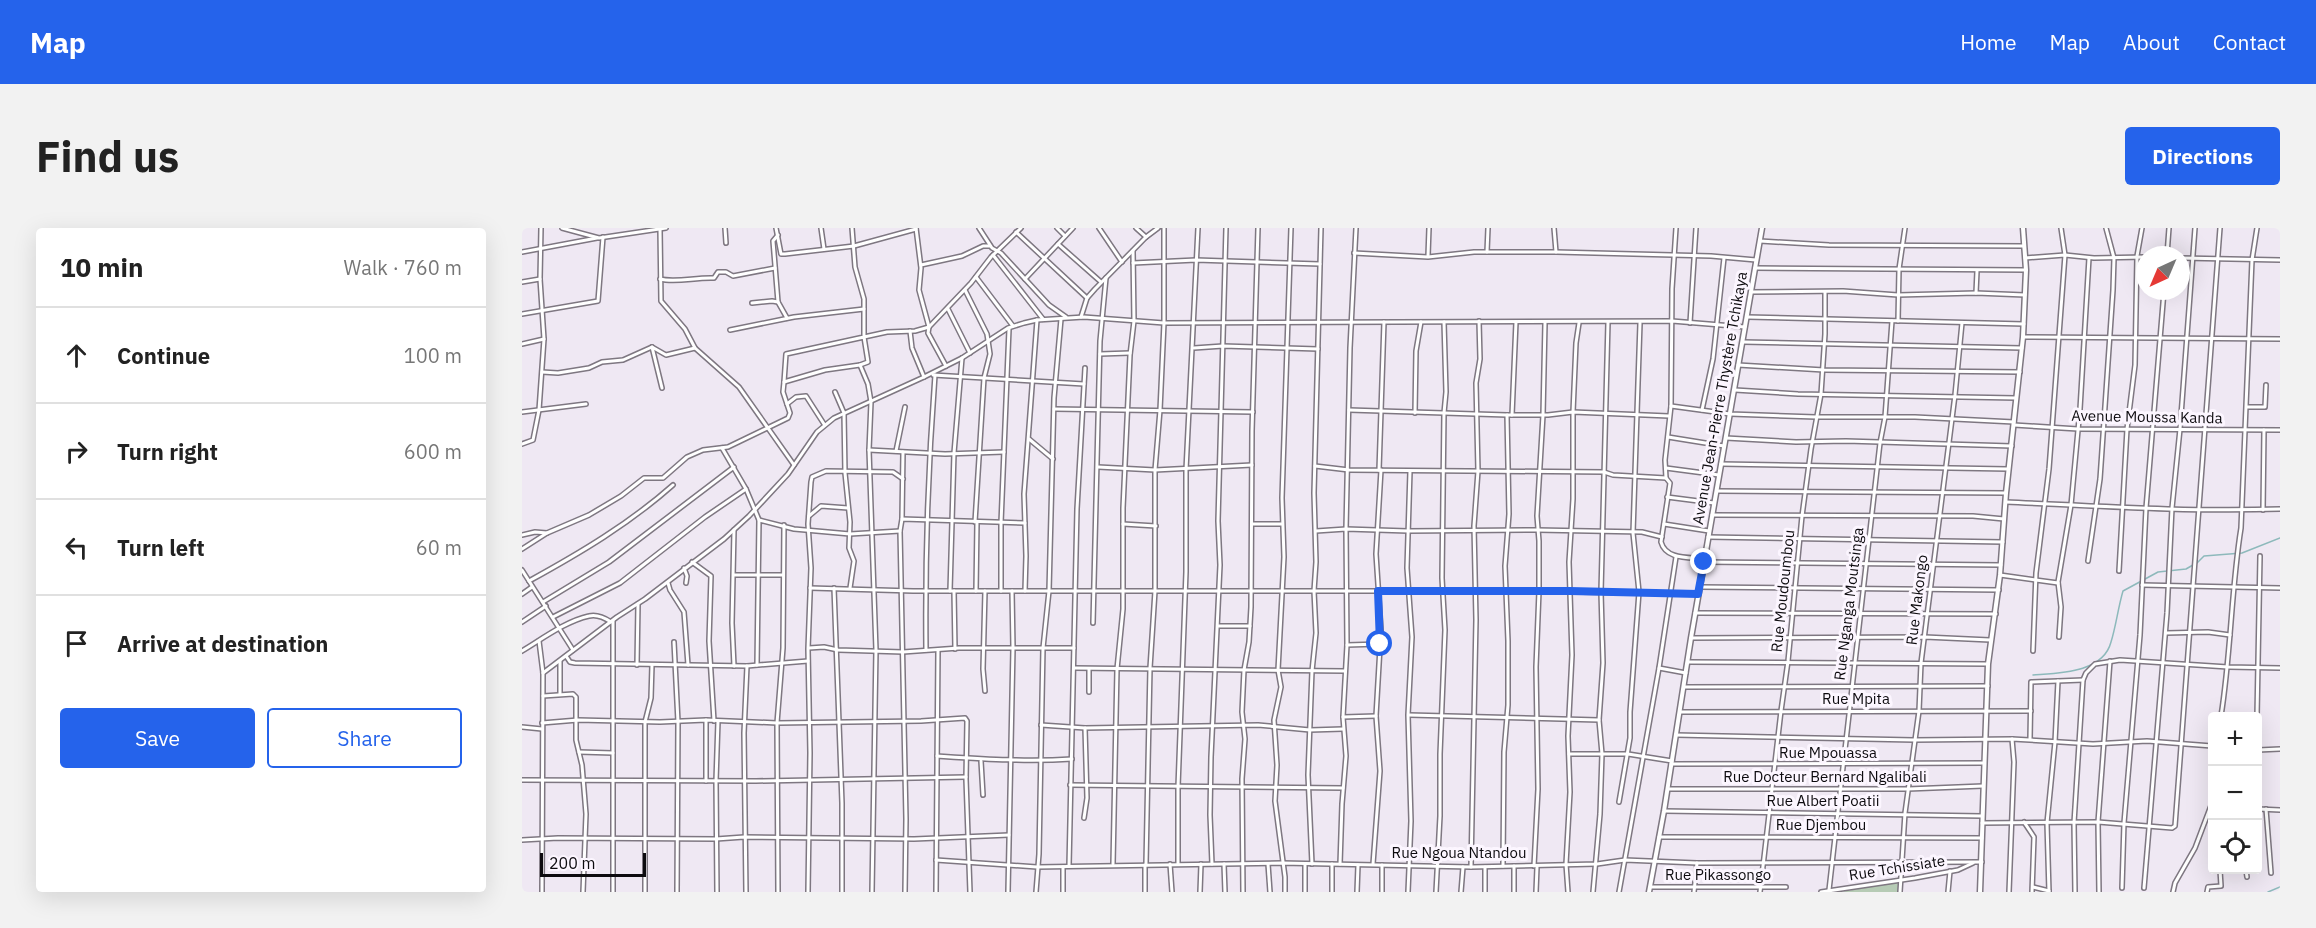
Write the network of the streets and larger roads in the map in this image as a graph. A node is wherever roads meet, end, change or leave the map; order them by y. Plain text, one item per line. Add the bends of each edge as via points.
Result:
1 (541, 228) edge
2 (562, 228) edge
3 (666, 228) edge
4 (725, 228) edge
5 (776, 228) edge
6 (821, 228) edge
7 (852, 228) edge
8 (916, 228) edge
9 (979, 228) edge
10 (1021, 228) edge
11 (1057, 228) edge
12 (1073, 228) edge
13 (1099, 228) edge
14 (1136, 228) edge
15 (1158, 228) edge
16 (1164, 228) edge
17 (1198, 228) edge
18 (1226, 228) edge
19 (1258, 228) edge
20 (1291, 228) edge
21 (1321, 228) edge
22 (1356, 228) edge
23 (1429, 228) edge
24 (1488, 228) edge
25 (1554, 228) edge
26 (1676, 228) edge
27 (1696, 228) edge
28 (1762, 228) edge
29 (1905, 228) edge
30 (2023, 228) edge
31 (2061, 228) edge
32 (2106, 228) edge
33 (2142, 228) edge
34 (2169, 228) edge
35 (2195, 228) edge
36 (2220, 228) edge
37 (2257, 228) edge
38 (660, 229) edge
39 (1016, 231) junction
40 (777, 235) junction
41 (1065, 236) junction
42 (601, 237) junction
43 (1146, 237) junction
44 (1760, 241) junction
45 (726, 243) dead end
46 (1058, 244) junction
47 (1903, 245) junction
48 (854, 246) junction
49 (990, 246) junction
50 (2024, 246) junction
51 (2139, 246) edge
52 (2168, 246) edge
53 (541, 248) junction
54 (824, 249) junction
55 (1133, 251) junction
56 (522, 252) edge
57 (997, 252) junction
58 (1487, 252) junction
59 (1556, 252) junction
60 (1353, 253) junction
61 (774, 254) junction
62 (781, 254) junction
63 (993, 255) junction
64 (2065, 255) junction
65 (1674, 256) junction
66 (1694, 256) junction
67 (2136, 256) edge
68 (1428, 257) junction
69 (1724, 257) junction
70 (1044, 258) junction
71 (2025, 258) junction
72 (2089, 258) junction
73 (2114, 258) junction
74 (2193, 258) junction
75 (2219, 258) junction
76 (1196, 260) junction
77 (1757, 260) junction
78 (2252, 260) junction
79 (2280, 260) edge
80 (1224, 261) junction
81 (1122, 262) junction
82 (1257, 262) junction
83 (1133, 263) junction
84 (1164, 263) junction
85 (1290, 264) junction
86 (1320, 264) junction
87 (921, 265) junction
88 (775, 268) junction
89 (1755, 268) junction
90 (1899, 269) junction
91 (2026, 270) junction
92 (1977, 271) junction
93 (976, 277) junction
94 (1106, 278) junction
95 (540, 279) junction
96 (660, 279) junction
97 (1025, 279) junction
98 (522, 282) edge
99 (1101, 282) junction
100 (2136, 283) edge
101 (964, 290) junction
102 (1751, 292) junction
103 (1825, 292) junction
104 (1976, 293) junction
105 (1898, 295) junction
106 (2025, 295) junction
107 (1087, 298) junction
108 (2163, 300) edge
109 (778, 302) junction
110 (752, 303) dead end
111 (864, 309) junction
112 (947, 309) junction
113 (542, 312) junction
114 (522, 314) edge
115 (1081, 317) junction
116 (1747, 317) junction
117 (787, 318) junction
118 (1068, 318) junction
119 (1825, 318) junction
120 (1043, 319) junction
121 (1061, 319) junction
122 (1101, 319) junction
123 (1037, 320) junction
124 (1134, 321) junction
125 (1255, 321) junction
126 (1289, 321) junction
127 (1479, 321) junction
128 (1672, 321) junction
129 (1892, 321) junction
130 (1898, 321) junction
131 (1194, 322) junction
132 (1224, 322) junction
133 (1318, 322) junction
134 (1384, 322) junction
135 (1421, 322) junction
136 (1444, 322) junction
137 (1516, 322) junction
138 (1608, 322) junction
139 (1640, 322) junction
140 (1164, 323) junction
141 (1352, 323) junction
142 (1545, 323) junction
143 (1579, 323) junction
144 (1690, 323) junction
145 (1962, 323) junction
146 (2024, 324) junction
147 (1717, 325) junction
148 (929, 327) junction
149 (1011, 327) junction
150 (1745, 327) junction
151 (730, 330) dead end
152 (910, 331) junction
153 (2084, 336) junction
154 (864, 337) junction
155 (2023, 337) junction
156 (2059, 337) junction
157 (2109, 337) junction
158 (2134, 338) junction
159 (544, 339) junction
160 (2161, 339) junction
161 (2186, 339) junction
162 (2212, 339) junction
163 (2250, 339) junction
164 (2280, 339) edge
165 (989, 340) junction
166 (1743, 342) junction
167 (1824, 343) junction
168 (522, 344) edge
169 (1223, 346) junction
170 (1891, 346) junction
171 (1960, 346) junction
172 (652, 347) junction
173 (1254, 347) junction
174 (695, 348) junction
175 (1194, 348) junction
176 (1318, 348) junction
177 (2022, 348) junction
178 (1287, 349) junction
179 (970, 353) junction
180 (1130, 353) junction
181 (1100, 354) junction
182 (962, 358) junction
183 (1738, 365) junction
184 (860, 366) junction
185 (946, 366) junction
186 (1085, 368) dead end
187 (1824, 370) junction
188 (1888, 370) junction
189 (1957, 371) junction
190 (541, 372) junction
191 (2020, 372) junction
192 (935, 375) junction
193 (926, 376) junction
194 (959, 376) junction
195 (984, 378) junction
196 (1007, 381) junction
197 (784, 382) junction
198 (1032, 382) junction
199 (1055, 383) junction
200 (1084, 384) junction
201 (2266, 385) dead end
202 (662, 388) dead end
203 (1734, 390) junction
204 (835, 392) dead end
205 (1821, 394) junction
206 (1955, 395) junction
207 (1886, 396) junction
208 (2018, 398) junction
209 (871, 402) junction
210 (586, 404) dead end
211 (787, 404) junction
212 (1671, 406) junction
213 (905, 407) dead end
214 (2247, 407) junction
215 (1054, 409) junction
216 (539, 410) junction
217 (1082, 410) junction
218 (1160, 410) junction
219 (1190, 410) junction
220 (1220, 410) junction
221 (1349, 410) junction
222 (1702, 410) junction
223 (1097, 411) junction
224 (1128, 411) junction
225 (1381, 411) junction
226 (522, 412) edge
227 (1253, 412) junction
228 (1573, 412) junction
229 (844, 413) junction
230 (1415, 413) junction
231 (1444, 414) junction
232 (1477, 414) junction
233 (1606, 414) junction
234 (1637, 414) junction
235 (1730, 414) junction
236 (1510, 415) junction
237 (1543, 415) junction
238 (1669, 416) junction
239 (1816, 417) junction
240 (1885, 417) junction
241 (1952, 419) junction
242 (2014, 423) junction
243 (824, 424) junction
244 (768, 426) junction
245 (2052, 427) junction
246 (2078, 429) junction
247 (2103, 429) junction
248 (2127, 429) junction
249 (2152, 429) junction
250 (2180, 429) junction
251 (2206, 429) junction
252 (2264, 430) junction
253 (2280, 430) edge
254 (2246, 431) junction
255 (1668, 437) junction
256 (1726, 438) junction
257 (1029, 439) junction
258 (1812, 442) junction
259 (1880, 442) junction
260 (522, 444) edge
261 (1724, 446) junction
262 (1949, 446) junction
263 (2012, 446) junction
264 (722, 448) junction
265 (869, 450) junction
266 (896, 451) junction
267 (903, 451) junction
268 (1004, 452) junction
269 (929, 453) junction
270 (954, 453) junction
271 (979, 453) junction
272 (1053, 459) junction
273 (1721, 464) junction
274 (795, 465) junction
275 (1251, 465) junction
276 (1315, 466) junction
277 (1809, 466) junction
278 (734, 467) junction
279 (1098, 467) junction
280 (1219, 467) junction
281 (1876, 467) junction
282 (1946, 467) junction
283 (1124, 468) junction
284 (1665, 468) junction
285 (2008, 469) junction
286 (1155, 470) junction
287 (1186, 470) junction
288 (1349, 470) junction
289 (1380, 470) junction
290 (1443, 470) junction
291 (1410, 471) junction
292 (1478, 471) junction
293 (870, 472) junction
294 (1509, 472) junction
295 (1539, 472) junction
296 (1572, 472) junction
297 (1604, 472) junction
298 (845, 473) junction
299 (1719, 475) junction
300 (1635, 476) junction
301 (1666, 478) junction
302 (903, 479) junction
303 (673, 485) dead end
304 (746, 489) junction
305 (1717, 491) junction
306 (1806, 491) junction
307 (1874, 492) junction
308 (2006, 493) junction
309 (1942, 494) junction
310 (1667, 496) junction
311 (2006, 502) junction
312 (1714, 503) junction
313 (2045, 503) junction
314 (2071, 505) junction
315 (2097, 506) junction
316 (848, 508) junction
317 (2122, 508) junction
318 (2146, 508) junction
319 (2172, 508) junction
320 (2200, 508) junction
321 (756, 509) junction
322 (2280, 509) edge
323 (2264, 510) junction
324 (2242, 511) junction
325 (1712, 515) junction
326 (808, 516) junction
327 (1802, 516) junction
328 (1871, 516) junction
329 (1939, 516) junction
330 (902, 519) junction
331 (928, 519) junction
332 (2004, 519) junction
333 (759, 520) junction
334 (952, 521) junction
335 (976, 522) junction
336 (1001, 523) junction
337 (1025, 523) junction
338 (1123, 524) junction
339 (1251, 524) junction
340 (1282, 524) junction
341 (1663, 524) junction
342 (784, 525) junction
343 (1156, 526) junction
344 (1346, 528) junction
345 (734, 529) junction
346 (1377, 529) junction
347 (809, 530) junction
348 (1474, 530) junction
349 (1537, 530) junction
350 (900, 531) junction
351 (1315, 531) junction
352 (1408, 531) junction
353 (1442, 531) junction
354 (1508, 531) junction
355 (1570, 531) junction
356 (1709, 531) junction
357 (872, 532) junction
358 (1602, 532) junction
359 (547, 533) junction
360 (1633, 533) junction
361 (850, 534) junction
362 (522, 535) edge
363 (1662, 537) junction
364 (1708, 537) junction
365 (1800, 538) junction
366 (1868, 540) junction
367 (1936, 541) junction
368 (2003, 542) junction
369 (522, 549) edge
370 (1676, 556) junction
371 (2259, 556) dead end
372 (1704, 560) junction
373 (2088, 561) dead end
374 (692, 562) junction
375 (1798, 564) junction
376 (1866, 564) junction
377 (1933, 565) junction
378 (2001, 566) junction
379 (684, 568) junction
380 (522, 570) edge
381 (2119, 571) dead end
382 (758, 574) junction
383 (733, 575) junction
384 (783, 575) junction
385 (2000, 575) junction
386 (2036, 580) junction
387 (529, 581) junction
388 (668, 583) junction
389 (686, 583) dead end
390 (2058, 584) junction
391 (2142, 585) junction
392 (1700, 586) junction
393 (2168, 586) junction
394 (2192, 586) junction
395 (532, 587) junction
396 (2260, 587) junction
397 (810, 588) junction
398 (834, 588) junction
399 (850, 588) junction
400 (2234, 588) junction
401 (2280, 588) edge
402 (875, 589) junction
403 (1796, 589) junction
404 (1863, 589) junction
405 (902, 590) junction
406 (1932, 590) junction
407 (1999, 590) junction
408 (925, 591) junction
409 (952, 591) junction
410 (976, 591) junction
411 (986, 591) junction
412 (1001, 591) junction
413 (1012, 591) junction
414 (1025, 591) junction
415 (1049, 591) junction
416 (1077, 591) junction
417 (1092, 591) junction
418 (1155, 591) junction
419 (1186, 591) junction
420 (1219, 591) junction
421 (1251, 591) junction
422 (1314, 591) junction
423 (1378, 591) junction
424 (1442, 591) junction
425 (1476, 591) junction
426 (1505, 591) junction
427 (1539, 591) junction
428 (1570, 591) junction
429 (1123, 592) junction
430 (1283, 592) junction
431 (1347, 592) junction
432 (1409, 592) junction
433 (1601, 592) junction
434 (1639, 592) junction
435 (1670, 593) junction
436 (522, 594) edge
437 (1698, 594) junction
438 (543, 602) junction
439 (638, 604) junction
440 (546, 606) junction
441 (1695, 612) junction
442 (1793, 614) junction
443 (1859, 614) junction
444 (1928, 614) junction
445 (1996, 614) junction
446 (553, 617) junction
447 (612, 621) junction
448 (522, 622) edge
449 (1093, 622) dead end
450 (1218, 626) junction
451 (1250, 626) junction
452 (561, 628) junction
453 (2192, 632) junction
454 (2166, 633) junction
455 (2230, 635) junction
456 (1925, 637) junction
457 (2059, 637) dead end
458 (1691, 638) junction
459 (1791, 638) junction
460 (1856, 638) junction
461 (1990, 640) junction
462 (538, 641) junction
463 (674, 642) dead end
464 (1380, 644) junction
465 (1347, 645) junction
466 (808, 648) junction
467 (984, 648) junction
468 (1013, 648) junction
469 (1043, 648) junction
470 (1074, 648) junction
471 (955, 649) junction
472 (573, 650) junction
473 (838, 650) junction
474 (876, 650) junction
475 (926, 650) junction
476 (938, 650) junction
477 (522, 651) edge
478 (2033, 651) dead end
479 (903, 652) junction
480 (566, 656) junction
481 (560, 660) junction
482 (808, 661) junction
483 (1788, 661) junction
484 (2110, 661) junction
485 (2137, 661) junction
486 (1688, 662) junction
487 (782, 663) junction
488 (1854, 663) junction
489 (1921, 663) junction
490 (2163, 663) junction
491 (1988, 664) junction
492 (2188, 664) junction
493 (614, 665) junction
494 (637, 665) junction
495 (652, 665) junction
496 (674, 665) junction
497 (688, 665) junction
498 (711, 665) junction
499 (757, 665) junction
500 (734, 666) junction
501 (747, 666) junction
502 (2228, 667) junction
503 (1074, 668) junction
504 (1149, 668) junction
505 (1183, 668) junction
506 (1659, 668) junction
507 (2258, 668) junction
508 (2280, 668) edge
509 (1089, 669) junction
510 (1117, 669) junction
511 (1215, 669) junction
512 (1244, 670) junction
513 (1278, 670) junction
514 (1312, 671) junction
515 (1345, 671) junction
516 (543, 673) junction
517 (1686, 673) junction
518 (2083, 680) junction
519 (2058, 681) junction
520 (1988, 686) junction
521 (1684, 687) junction
522 (1785, 687) junction
523 (1851, 687) junction
524 (1920, 687) junction
525 (985, 691) dead end
526 (1089, 692) dead end
527 (560, 694) junction
528 (543, 696) junction
529 (1781, 711) junction
530 (1849, 711) junction
531 (1919, 711) junction
532 (1987, 711) junction
533 (2031, 711) junction
534 (1680, 712) junction
535 (2222, 712) edge
536 (2257, 712) edge
537 (1408, 715) junction
538 (1376, 716) junction
539 (1442, 716) junction
540 (1343, 717) junction
541 (1474, 717) junction
542 (1507, 719) junction
543 (1537, 719) junction
544 (1568, 719) junction
545 (576, 720) junction
546 (614, 720) junction
547 (706, 720) junction
548 (937, 720) junction
549 (1599, 720) junction
550 (716, 721) junction
551 (874, 721) junction
552 (904, 721) junction
553 (645, 722) junction
554 (678, 722) junction
555 (809, 722) junction
556 (839, 722) junction
557 (542, 723) junction
558 (744, 723) junction
559 (777, 723) junction
560 (1041, 725) junction
561 (1116, 726) junction
562 (1243, 726) junction
563 (1274, 726) junction
564 (1149, 727) junction
565 (1181, 727) junction
566 (522, 728) edge
567 (1071, 728) junction
568 (1085, 728) junction
569 (1212, 728) junction
570 (542, 729) junction
571 (1343, 729) junction
572 (1310, 730) junction
573 (1676, 735) junction
574 (1778, 738) junction
575 (1846, 738) junction
576 (1985, 739) junction
577 (2012, 739) junction
578 (2030, 739) junction
579 (1914, 740) junction
580 (2055, 741) junction
581 (2157, 742) junction
582 (2131, 743) junction
583 (2182, 743) junction
584 (2080, 744) junction
585 (2105, 744) junction
586 (2208, 746) edge
587 (2280, 749) edge
588 (2262, 750) edge
589 (579, 752) junction
590 (613, 753) junction
591 (1569, 754) junction
592 (1602, 754) junction
593 (1628, 754) junction
594 (937, 756) junction
595 (1643, 756) junction
596 (966, 758) junction
597 (1072, 759) junction
598 (981, 760) junction
599 (1010, 761) junction
600 (1042, 762) junction
601 (1672, 762) junction
602 (1984, 763) junction
603 (1912, 764) junction
604 (1775, 765) junction
605 (1843, 765) junction
606 (966, 777) junction
607 (873, 778) junction
608 (905, 778) junction
609 (938, 778) junction
610 (841, 779) junction
611 (522, 780) edge
612 (543, 780) junction
613 (583, 780) junction
614 (613, 780) junction
615 (645, 780) junction
616 (810, 780) junction
617 (677, 781) junction
618 (706, 781) junction
619 (716, 781) junction
620 (744, 781) junction
621 (777, 781) junction
622 (1070, 785) junction
623 (1087, 785) junction
624 (1276, 786) junction
625 (1308, 786) junction
626 (1983, 786) junction
627 (1116, 787) junction
628 (1148, 787) junction
629 (1178, 787) junction
630 (1242, 787) junction
631 (1210, 788) junction
632 (1343, 788) junction
633 (1668, 789) junction
634 (1772, 789) junction
635 (1840, 789) junction
636 (1908, 789) junction
637 (983, 795) dead end
638 (1620, 802) dead end
639 (2262, 809) edge
640 (2266, 809) junction
641 (2280, 810) edge
642 (1664, 811) junction
643 (1770, 813) junction
644 (1905, 813) junction
645 (1837, 814) junction
646 (2208, 814) edge
647 (1982, 816) junction
648 (1084, 818) dead end
649 (2011, 822) junction
650 (2024, 822) junction
651 (2098, 822) junction
652 (1982, 823) junction
653 (2047, 823) junction
654 (2074, 823) junction
655 (2124, 823) junction
656 (2149, 825) junction
657 (969, 835) junction
658 (1009, 835) junction
659 (744, 837) junction
660 (936, 837) junction
661 (1659, 837) junction
662 (1768, 837) junction
663 (1836, 837) junction
664 (777, 838) junction
665 (809, 838) junction
666 (872, 838) junction
667 (1903, 838) junction
668 (1982, 838) junction
669 (543, 839) junction
670 (585, 839) junction
671 (613, 839) junction
672 (646, 839) junction
673 (677, 839) junction
674 (716, 839) junction
675 (842, 839) junction
676 (905, 839) junction
677 (522, 840) edge
678 (936, 860) junction
679 (1625, 860) junction
680 (969, 861) junction
681 (1654, 862) junction
682 (1764, 862) junction
683 (1833, 862) junction
684 (1901, 862) junction
685 (1975, 862) junction
686 (1982, 862) junction
687 (1282, 863) junction
688 (1697, 863) junction
689 (1008, 864) junction
690 (1113, 864) junction
691 (1170, 864) junction
692 (1178, 864) junction
693 (1201, 864) junction
694 (1212, 864) junction
695 (1224, 864) junction
696 (1242, 864) junction
697 (1268, 864) junction
698 (1305, 864) junction
699 (1312, 864) junction
700 (1332, 864) junction
701 (1340, 864) junction
702 (1373, 864) junction
703 (1566, 864) junction
704 (1597, 864) junction
705 (1145, 865) junction
706 (1358, 865) junction
707 (1382, 865) junction
708 (1069, 866) junction
709 (1408, 866) junction
710 (1503, 866) junction
711 (1514, 866) junction
712 (1535, 866) junction
713 (1037, 867) junction
714 (1063, 867) junction
715 (1437, 867) junction
716 (1463, 867) junction
717 (1471, 867) junction
718 (1485, 867) junction
719 (1950, 872) junction
720 (2271, 873) dead end
721 (2220, 874) edge
722 (2247, 874) edge
723 (2247, 877) dead end
724 (1902, 880) junction
725 (1761, 886) junction
726 (1786, 887) dead end
727 (2033, 887) junction
728 (2122, 888) dead end
729 (2144, 888) dead end
730 (1649, 889) edge
731 (1694, 890) edge
732 (1829, 890) junction
733 (542, 892) edge
734 (583, 892) edge
735 (613, 892) edge
736 (645, 892) edge
737 (677, 892) edge
738 (717, 892) edge
739 (747, 892) edge
740 (778, 892) edge
741 (808, 892) edge
742 (842, 892) edge
743 (872, 892) edge
744 (905, 892) edge
745 (936, 892) edge
746 (970, 892) edge
747 (1008, 892) edge
748 (1036, 892) edge
749 (1063, 892) edge
750 (1146, 892) edge
751 (1172, 892) edge
752 (1200, 892) edge
753 (1225, 892) edge
754 (1243, 892) edge
755 (1270, 892) edge
756 (1285, 892) edge
757 (1305, 892) edge
758 (1332, 892) edge
759 (1357, 892) edge
760 (1382, 892) edge
761 (1408, 892) edge
762 (1436, 892) edge
763 (1461, 892) edge
764 (1485, 892) edge
765 (1514, 892) edge
766 (1536, 892) edge
767 (1568, 892) edge
768 (1593, 892) edge
769 (1619, 892) edge
770 (1760, 892) edge
771 (1821, 892) edge
772 (1900, 892) edge
773 (1948, 892) edge
774 (1980, 892) edge
775 (2009, 892) edge
776 (2032, 892) edge
777 (2049, 892) edge
778 (2075, 892) edge
779 (2099, 892) edge
780 (2173, 892) edge
781 (2207, 892) edge

1 - 53 street
2 - 42 street
3 - 38 street
4 - 45 street
5 - 40 street
6 - 54 street
7 - 48 street
8 - 48 street
8 - 87 street
9 - 49 street
10 - 39 street
11 - 41 street
12 - 41 street
13 - 81 street
14 - 43 street
15 - 43 street
16 - 84 street
17 - 76 street
18 - 80 street
19 - 82 street
20 - 85 street
21 - 86 street
22 - 60 street
23 - 68 street
24 - 58 street
25 - 59 street
26 - 65 street
27 - 66 street
28 - 44 street, Avenue Jean-Pierre Thystère Tchikaya
29 - 47 street
30 - 50 street
31 - 64 street
32 - 73 street
33 - 51 street
34 - 52 street
35 - 74 street
36 - 75 street
37 - 78 street
38 - 42 street
38 - 96 street
39 - 57 street
39 - 70 street
40 - 61 street via 773,241
40 - 62 street
41 - 46 street
42 - 53 street
42 - 113 street via 598,302
43 - 55 street
44 - 47 street
44 - 77 street, Avenue Jean-Pierre Thystère Tchikaya
46 - 70 street
46 - 99 street
47 - 50 street
47 - 90 street
48 - 54 street
48 - 111 street
49 - 57 street
49 - 87 street
50 - 71 street
53 - 56 street
53 - 95 street
54 - 62 street
55 - 81 street
55 - 83 street
57 - 63 street
57 - 97 street
58 - 59 street
58 - 68 street
59 - 65 street
60 - 68 street
60 - 141 street
61 - 62 street
61 - 88 street
63 - 93 street
63 - 120 street
64 - 71 street
64 - 72 street
64 - 156 street
65 - 66 street
65 - 128 street
66 - 69 street
66 - 144 street
67 - 73 street
69 - 77 street
69 - 147 street
70 - 97 street
70 - 107 street
71 - 91 street
72 - 73 street
72 - 153 street
73 - 157 street
74 - 75 street
74 - 161 street
75 - 78 street
75 - 162 street
76 - 80 street
76 - 84 street
76 - 131 street
77 - 89 street, Avenue Jean-Pierre Thystère Tchikaya
78 - 79 street
78 - 163 street
80 - 82 street
80 - 132 street
81 - 94 street
82 - 85 street
82 - 125 street
83 - 84 street
83 - 124 street
84 - 140 street
85 - 86 street
85 - 126 street
86 - 133 street
87 - 148 street via 919,290
88 - 96 street via 733,276 718,272 714,278
88 - 109 street
89 - 90 street
89 - 102 street, Avenue Jean-Pierre Thystère Tchikaya
90 - 92 street
90 - 105 street
91 - 92 street
91 - 106 street
92 - 104 street
93 - 101 street
93 - 149 street
94 - 99 street
94 - 122 street
95 - 98 street
95 - 113 street
96 - 174 street via 661,301 685,329
97 - 118 street
99 - 107 street
100 - 158 street
101 - 112 street
101 - 165 street
102 - 103 street
102 - 116 street, Avenue Jean-Pierre Thystère Tchikaya
103 - 105 street
103 - 119 street, Rue Moudoumbou
104 - 105 street
104 - 106 street
105 - 130 street
106 - 146 street
107 - 115 street
108 - 160 street
109 - 110 street
109 - 117 street
111 - 117 street
111 - 154 street
112 - 148 street
112 - 179 street
113 - 114 street
113 - 159 street
115 - 118 street
115 - 122 street
116 - 119 street
116 - 150 street, Avenue Jean-Pierre Thystère Tchikaya
117 - 151 street
118 - 121 street
119 - 129 street
119 - 167 street, Rue Moudoumbou
120 - 121 street
120 - 123 street
121 - 199 street
122 - 124 street
122 - 181 street
123 - 149 street
123 - 198 street
124 - 140 street
124 - 180 street
125 - 126 street
125 - 132 street
125 - 173 street
126 - 133 street
126 - 178 street
127 - 136 street
127 - 137 street
127 - 232 street
128 - 139 street
128 - 144 street
128 - 212 street
129 - 130 street
129 - 170 street, Rue Nganga Moutsinga
130 - 145 street
131 - 132 street
131 - 140 street
131 - 175 street
132 - 169 street
133 - 141 street
133 - 176 street
134 - 135 street
134 - 141 street
134 - 225 street
135 - 136 street
135 - 230 street via 1416,351
136 - 231 street
137 - 142 street
137 - 236 street
138 - 139 street
138 - 143 street
138 - 233 street
139 - 234 street
140 - 218 street
141 - 221 street
142 - 143 street
142 - 237 street
143 - 228 street
144 - 147 street
145 - 146 street
145 - 171 street, Rue Makongo
146 - 155 street
147 - 150 street
147 - 222 street
148 - 152 street
148 - 185 street via 928,333
149 - 165 street
149 - 196 street
150 - 166 street, Avenue Jean-Pierre Thystère Tchikaya
152 - 154 street
152 - 193 street via 912,348
153 - 156 street
153 - 157 street
153 - 246 street
154 - 184 street via 868,362
154 - 197 street via 786,354
155 - 156 street
155 - 177 street
156 - 245 street
157 - 158 street
157 - 247 street
158 - 160 street
158 - 248 street via 2135,365
159 - 168 street
159 - 190 street
160 - 161 street
160 - 249 street
161 - 162 street
161 - 250 street
162 - 163 street
162 - 251 street
163 - 164 street
163 - 214 street
165 - 179 street
165 - 195 street
166 - 167 street
166 - 183 street, Avenue Jean-Pierre Thystère Tchikaya
167 - 170 street
167 - 187 street, Rue Moudoumbou
169 - 173 street
169 - 175 street
169 - 220 street
170 - 171 street
170 - 188 street, Rue Nganga Moutsinga
171 - 177 street
171 - 189 street, Rue Makongo
172 - 174 street via 666,354
172 - 190 street via 623,360 589,368
172 - 202 street
173 - 178 street
173 - 227 street
174 - 244 street via 739,387
175 - 219 street
176 - 178 street
176 - 276 street
177 - 191 street
178 - 340 street
179 - 182 street
180 - 181 street
180 - 224 street
181 - 223 street
182 - 185 street
182 - 194 street
183 - 187 street
183 - 203 street, Avenue Jean-Pierre Thystère Tchikaya
184 - 197 street via 825,370
184 - 209 street
185 - 193 street
186 - 200 street
187 - 188 street
187 - 205 street, Rue Moudoumbou
188 - 189 street
188 - 207 street, Rue Nganga Moutsinga
189 - 191 street
189 - 206 street, Rue Makongo
190 - 216 street
191 - 208 street
192 - 193 street
192 - 194 street
192 - 269 street
193 - 209 street
194 - 195 street
194 - 270 street
195 - 196 street
195 - 271 street
196 - 198 street
196 - 268 street
197 - 211 street
198 - 199 street
198 - 257 street
199 - 200 street
199 - 215 street
200 - 217 street
201 - 214 street via 2265,407
203 - 205 street
203 - 235 street, Avenue Jean-Pierre Thystère Tchikaya
204 - 229 street
205 - 207 street
205 - 239 street, Rue Moudoumbou
206 - 207 street
206 - 208 street
206 - 241 street, Rue Makongo
207 - 240 street, Rue Nganga Moutsinga
208 - 242 street
209 - 229 street
209 - 265 street
210 - 216 street
211 - 243 street via 806,396
211 - 244 street via 788,418
212 - 222 street, Avenue Moussa Kanda
212 - 238 street
213 - 266 street
214 - 254 street
215 - 217 street
215 - 272 street
216 - 226 street
216 - 260 street via 533,440
217 - 223 street
217 - 416 street
218 - 219 street
218 - 224 street
218 - 286 street
219 - 220 street
219 - 287 street
220 - 227 street
220 - 280 street
221 - 225 street
221 - 288 street
222 - 235 street, Avenue Moussa Kanda
223 - 224 street
223 - 279 street
224 - 283 street
225 - 230 street
225 - 289 street
227 - 275 street
228 - 233 street
228 - 237 street
228 - 296 street
229 - 243 street
229 - 298 street
230 - 231 street
231 - 232 street
231 - 290 street
232 - 236 street
232 - 292 street
233 - 234 street
233 - 297 street
234 - 238 street
234 - 300 street
235 - 239 street, Avenue Moussa Kanda
235 - 256 street, Avenue Jean-Pierre Thystère Tchikaya
236 - 237 street
236 - 294 street
237 - 295 street
238 - 255 street
239 - 240 street, Avenue Moussa Kanda
239 - 258 street, Rue Moudoumbou
240 - 241 street, Avenue Moussa Kanda
240 - 259 street, Rue Nganga Moutsinga
241 - 242 street, Avenue Moussa Kanda
241 - 262 street, Rue Makongo
242 - 245 street, Avenue Moussa Kanda
242 - 263 street
243 - 274 street
244 - 264 street
244 - 274 street
245 - 246 street, Avenue Moussa Kanda
245 - 313 street
246 - 247 street, Avenue Moussa Kanda
246 - 314 street
247 - 248 street, Avenue Moussa Kanda
247 - 315 street
248 - 249 street, Avenue Moussa Kanda
248 - 317 street
249 - 250 street, Avenue Moussa Kanda
249 - 318 street
250 - 251 street, Avenue Moussa Kanda
250 - 319 street
251 - 254 street, Avenue Moussa Kanda
251 - 320 street
252 - 253 street, Avenue Moussa Kanda
252 - 254 street, Avenue Moussa Kanda
252 - 323 street
254 - 324 street
255 - 261 street
255 - 284 street
256 - 258 street
256 - 261 street, Avenue Jean-Pierre Thystère Tchikaya
257 - 272 street
257 - 337 street
258 - 259 street
258 - 277 street, Rue Moudoumbou
259 - 262 street
259 - 281 street, Rue Nganga Moutsinga
261 - 273 street, Avenue Jean-Pierre Thystère Tchikaya
262 - 263 street
262 - 282 street, Rue Makongo
263 - 285 street
264 - 278 street
264 - 359 street via 687,457 663,478 644,478 589,515
265 - 266 street
265 - 293 street
266 - 267 street
267 - 269 street
267 - 302 street
268 - 271 street
268 - 336 street
269 - 270 street
269 - 331 street
270 - 271 street
270 - 334 street
271 - 335 street
272 - 415 street
273 - 277 street
273 - 299 street, Avenue Jean-Pierre Thystère Tchikaya
274 - 321 street
275 - 280 street
275 - 339 street
276 - 288 street
276 - 351 street
277 - 281 street
277 - 306 street, Rue Moudoumbou
278 - 304 street
278 - 438 street via 609,562
279 - 283 street
279 - 417 street
280 - 287 street
280 - 420 street
281 - 282 street
281 - 307 street, Rue Nganga Moutsinga
282 - 285 street
282 - 309 street, Rue Makongo
283 - 286 street
283 - 338 street
284 - 299 street
284 - 301 street
285 - 308 street
286 - 287 street
286 - 343 street
287 - 419 street
288 - 289 street
288 - 344 street
289 - 291 street
289 - 346 street
290 - 291 street
290 - 292 street
290 - 353 street
291 - 352 street
292 - 294 street
292 - 348 street
293 - 298 street
293 - 302 street via 893,472
293 - 357 street
294 - 295 street
294 - 354 street
295 - 296 street
295 - 349 street
296 - 297 street
296 - 355 street
297 - 300 street
297 - 358 street
298 - 316 street
298 - 326 street via 826,471 812,477
299 - 305 street, Avenue Jean-Pierre Thystère Tchikaya
300 - 301 street
300 - 360 street
301 - 310 street via 1670,483
302 - 330 street
303 - 387 street via 585,550
304 - 321 street
304 - 446 street via 620,584
305 - 306 street
305 - 312 street, Avenue Jean-Pierre Thystère Tchikaya
306 - 307 street
306 - 327 street, Rue Moudoumbou
307 - 309 street
307 - 328 street, Rue Nganga Moutsinga
308 - 309 street
308 - 311 street
309 - 329 street, Rue Makongo
310 - 312 street
310 - 341 street
311 - 313 street
311 - 332 street
312 - 325 street, Avenue Jean-Pierre Thystère Tchikaya
313 - 314 street
313 - 386 street
314 - 315 street
314 - 390 street
315 - 317 street
315 - 373 street
316 - 326 street via 821,506
316 - 361 street
317 - 318 street
317 - 381 street
318 - 319 street
318 - 391 street
319 - 320 street
319 - 393 street
320 - 324 street
320 - 394 street
321 - 333 street
321 - 345 street
322 - 323 street
323 - 324 street
324 - 400 street
325 - 327 street
325 - 356 street, Avenue Jean-Pierre Thystère Tchikaya
326 - 347 street
327 - 328 street
327 - 365 street, Rue Moudoumbou
328 - 329 street
328 - 366 street, Rue Nganga Moutsinga
329 - 332 street
329 - 367 street, Rue Makongo
330 - 331 street
330 - 350 street
331 - 334 street
331 - 408 street
332 - 368 street
333 - 342 street
333 - 382 street
334 - 335 street
334 - 409 street
335 - 336 street
335 - 410 street
336 - 337 street
336 - 412 street
337 - 414 street
338 - 343 street
338 - 429 street
339 - 340 street
339 - 421 street
340 - 430 street
341 - 356 street
341 - 363 street
342 - 347 street
342 - 384 street
343 - 418 street
344 - 346 street
344 - 351 street
344 - 431 street
345 - 374 street
345 - 383 street
346 - 352 street
346 - 423 street
347 - 361 street
347 - 397 street
348 - 353 street
348 - 354 street
348 - 425 street
349 - 354 street
349 - 355 street
349 - 427 street
350 - 357 street
350 - 405 street
351 - 422 street
352 - 353 street
352 - 432 street
353 - 424 street
354 - 426 street
355 - 358 street
355 - 428 street
356 - 364 street, Avenue Jean-Pierre Thystère Tchikaya
357 - 361 street
357 - 402 street
358 - 360 street
358 - 433 street
359 - 362 street
359 - 369 street
360 - 363 street
360 - 434 street
361 - 399 street via 849,548 854,561
363 - 370 street via 1661,546
364 - 365 street
364 - 372 street, Avenue Jean-Pierre Thystère Tchikaya
365 - 366 street
365 - 375 street, Rue Moudoumbou
366 - 367 street
366 - 376 street, Rue Nganga Moutsinga
367 - 368 street
367 - 377 street, Rue Makongo
368 - 378 street
370 - 372 street
370 - 435 street
371 - 396 street
372 - 375 street
372 - 392 street, Avenue Jean-Pierre Thystère Tchikaya
374 - 379 street
374 - 498 street via 711,576
375 - 376 street
375 - 403 street, Rue Moudoumbou
376 - 377 street
376 - 404 street, Rue Nganga Moutsinga
377 - 378 street
377 - 406 street, Rue Makongo
378 - 385 street
379 - 388 street
379 - 389 street
380 - 387 street
382 - 383 street
382 - 384 street
382 - 499 street
383 - 500 street
384 - 487 street
385 - 386 street
385 - 407 street
386 - 390 street
386 - 478 street
387 - 395 street
388 - 439 street
388 - 497 street via 684,612
390 - 457 street
391 - 393 street
391 - 485 street
392 - 403 street
392 - 437 street, Avenue Jean-Pierre Thystère Tchikaya
393 - 394 street
393 - 454 street
394 - 400 street
394 - 453 street
395 - 436 street
395 - 438 street
396 - 400 street
396 - 401 street
396 - 507 street
397 - 398 street
397 - 466 street
398 - 399 street
398 - 473 street
399 - 402 street
400 - 455 street
402 - 405 street
402 - 474 street
403 - 404 street
403 - 442 street, Rue Moudoumbou
404 - 406 street
404 - 443 street, Rue Nganga Moutsinga
405 - 408 street
405 - 479 street
406 - 407 street
406 - 444 street, Rue Makongo
407 - 445 street
408 - 409 street
408 - 475 street
409 - 410 street
409 - 471 street
410 - 411 street
411 - 412 street
411 - 467 street
412 - 413 street
413 - 414 street
413 - 468 street
414 - 415 street
415 - 416 street
415 - 469 street
416 - 417 street
416 - 470 street
417 - 429 street
417 - 449 street
418 - 419 street
418 - 429 street
418 - 504 street
419 - 420 street
419 - 505 street
420 - 421 street
420 - 450 street
421 - 430 street
421 - 451 street
422 - 430 street
422 - 431 street
422 - 514 street via 1316,641
423 - 431 street
423 - 432 street
423 - 464 street
424 - 425 street
424 - 432 street
424 - 539 street
425 - 426 street
425 - 541 street
426 - 427 street
426 - 542 street
427 - 428 street
427 - 543 street
428 - 433 street
428 - 544 street
429 - 510 street
430 - 513 street
431 - 465 street
432 - 537 street via 1412,637
433 - 434 street
433 - 549 street via 1603,663
434 - 435 street
434 - 593 street
435 - 437 street
435 - 506 street
437 - 441 street, Avenue Jean-Pierre Thystère Tchikaya
438 - 440 street
439 - 447 street
439 - 494 street
440 - 446 street
440 - 448 street
441 - 442 street
441 - 458 street, Avenue Jean-Pierre Thystère Tchikaya
442 - 443 street
442 - 459 street, Rue Moudoumbou
443 - 444 street
443 - 460 street, Rue Nganga Moutsinga
444 - 445 street
444 - 456 street, Rue Makongo
445 - 461 street
446 - 452 street
447 - 452 street via 589,616
447 - 472 street
447 - 493 street
450 - 451 street
450 - 511 street
451 - 512 street
452 - 462 street
452 - 472 street
453 - 454 street
453 - 455 street
453 - 492 street
454 - 490 street
455 - 502 street
456 - 460 street
456 - 461 street
456 - 489 street, Rue Makongo
458 - 459 street
458 - 486 street, Avenue Jean-Pierre Thystère Tchikaya
459 - 460 street
459 - 483 street, Rue Moudoumbou
460 - 488 street, Rue Nganga Moutsinga
461 - 491 street
462 - 477 street
462 - 516 street
463 - 496 street
464 - 465 street
464 - 538 street
465 - 515 street
466 - 473 street
466 - 482 street
467 - 468 street
467 - 471 street
467 - 525 street
468 - 469 street
468 - 599 street
469 - 470 street
469 - 560 street
470 - 503 street
471 - 476 street
472 - 480 street
473 - 474 street
473 - 556 street
474 - 479 street
474 - 551 street
475 - 476 street
475 - 479 street
476 - 548 street
479 - 552 street
480 - 481 street
480 - 493 street via 575,663
481 - 516 street
481 - 527 street
482 - 487 street
482 - 555 street
483 - 486 street
483 - 488 street
483 - 522 street, Rue Moudoumbou
484 - 485 street
484 - 518 street via 2095,664
484 - 585 street
485 - 490 street
485 - 582 street
486 - 517 street, Avenue Jean-Pierre Thystère Tchikaya
487 - 499 street
487 - 559 street
488 - 489 street
488 - 523 street, Rue Nganga Moutsinga
489 - 491 street
489 - 524 street, Rue Makongo
490 - 492 street
490 - 581 street
491 - 520 street
492 - 502 street
492 - 583 street
493 - 494 street
493 - 546 street
494 - 495 street
495 - 496 street
495 - 553 street via 651,698
496 - 497 street
496 - 554 street
497 - 498 street
498 - 500 street
498 - 550 street
499 - 501 street
500 - 501 street
501 - 558 street
502 - 507 street
502 - 535 street
503 - 509 street
503 - 567 street
504 - 505 street
504 - 510 street
504 - 564 street
505 - 511 street
505 - 565 street
506 - 517 street
506 - 595 street
507 - 508 street
507 - 536 street
509 - 510 street
509 - 526 street
510 - 561 street
511 - 512 street
511 - 569 street
512 - 513 street
512 - 562 street
513 - 514 street
513 - 563 street via 1281,687
514 - 515 street
514 - 572 street
515 - 540 street
516 - 528 street
517 - 521 street, Avenue Jean-Pierre Thystère Tchikaya
518 - 519 street
518 - 584 street
519 - 533 street via 2031,682
519 - 580 street
520 - 524 street
520 - 532 street
521 - 522 street
521 - 534 street, Avenue Jean-Pierre Thystère Tchikaya
522 - 523 street
522 - 529 street, Rue Moudoumbou
523 - 524 street
523 - 530 street, Rue Nganga Moutsinga
524 - 531 street, Rue Makongo
527 - 528 street
527 - 545 street via 575,695
528 - 557 street
529 - 530 street, Rue Mpita
529 - 534 street, Rue Mpita
529 - 574 street, Rue Moudoumbou
530 - 531 street, Rue Mpita
530 - 575 street, Rue Nganga Moutsinga
531 - 532 street, Rue Mpita
531 - 579 street, Rue Makongo
532 - 533 street, Rue Mpita
532 - 576 street
533 - 578 street
534 - 573 street, Avenue Jean-Pierre Thystère Tchikaya
537 - 539 street
537 - 709 street
538 - 540 street
538 - 702 street via 1380,771
539 - 541 street
539 - 715 street
540 - 571 street
541 - 542 street
541 - 717 street
542 - 543 street
542 - 710 street
543 - 544 street
543 - 712 street
544 - 549 street
544 - 591 street
545 - 546 street
545 - 557 street
545 - 589 street
546 - 553 street
546 - 590 street
547 - 550 street
547 - 554 street
547 - 618 street
548 - 552 street
548 - 594 street
548 - 596 street via 967,719
549 - 592 street
550 - 558 street
550 - 619 street
551 - 552 street
551 - 556 street
551 - 607 street
552 - 608 street
553 - 554 street
553 - 615 street
554 - 617 street
555 - 556 street
555 - 559 street
555 - 616 street
556 - 610 street
557 - 570 street
558 - 559 street
558 - 620 street
559 - 621 street
560 - 567 street
560 - 600 street
561 - 564 street
561 - 568 street
561 - 627 street
562 - 563 street
562 - 569 street
562 - 630 street
563 - 572 street
563 - 624 street
564 - 565 street
564 - 628 street
565 - 569 street
565 - 629 street
566 - 570 street
567 - 568 street
567 - 597 street
568 - 623 street
569 - 631 street
570 - 612 street
571 - 572 street
571 - 632 street
572 - 625 street
573 - 574 street
573 - 601 street, Avenue Jean-Pierre Thystère Tchikaya
574 - 575 street
574 - 604 street, Rue Moudoumbou
575 - 579 street
575 - 605 street, Rue Nganga Moutsinga
576 - 577 street
576 - 579 street
576 - 602 street
577 - 578 street
577 - 649 street
578 - 580 street
579 - 603 street, Rue Makongo
580 - 584 street
580 - 653 street
581 - 582 street
581 - 583 street
581 - 656 street
582 - 585 street
582 - 655 street
583 - 586 street
583 - 656 street via 2175,826
584 - 585 street
584 - 654 street
585 - 651 street
587 - 588 street
589 - 590 street
589 - 613 street
590 - 614 street
591 - 592 street, Rue Mpouassa
591 - 703 street
592 - 593 street, Rue Mpouassa
592 - 704 street
593 - 595 street, Rue Mpouassa
593 - 638 street
594 - 596 street
594 - 609 street
595 - 601 street, Rue Mpouassa
595 - 679 street
596 - 598 street
596 - 606 street
597 - 600 street
597 - 622 street
598 - 599 street
598 - 637 street
599 - 600 street
599 - 658 street
600 - 713 street
601 - 604 street, Rue Mpouassa
601 - 633 street, Avenue Jean-Pierre Thystère Tchikaya
602 - 603 street, Rue Mpouassa
602 - 626 street
603 - 605 street, Rue Mpouassa
603 - 636 street, Rue Makongo
604 - 605 street, Rue Mpouassa
604 - 634 street, Rue Moudoumbou
605 - 635 street, Rue Nganga Moutsinga
606 - 609 street
606 - 657 street
607 - 608 street
607 - 610 street
607 - 666 street
608 - 609 street
608 - 676 street
609 - 660 street
610 - 616 street
610 - 675 street
611 - 612 street
612 - 613 street
612 - 669 street
613 - 614 street
613 - 670 street
614 - 615 street
614 - 671 street
615 - 617 street
615 - 672 street
616 - 621 street
616 - 665 street
617 - 618 street
617 - 673 street
618 - 619 street
619 - 620 street
619 - 674 street
620 - 621 street
620 - 659 street
621 - 664 street
622 - 623 street
622 - 708 street
623 - 627 street
623 - 648 street
624 - 625 street
624 - 630 street
624 - 687 street via 1275,813
625 - 632 street
625 - 699 street
626 - 636 street, Rue Docteur Bernard Ngalibali
626 - 647 street
627 - 628 street
627 - 690 street
628 - 629 street
628 - 705 street
629 - 631 street
629 - 692 street
630 - 631 street
630 - 696 street
631 - 694 street
632 - 701 street
633 - 634 street, Rue Docteur Bernard Ngalibali
633 - 642 street, Avenue Jean-Pierre Thystère Tchikaya
634 - 635 street, Rue Docteur Bernard Ngalibali
634 - 643 street, Rue Moudoumbou
635 - 636 street, Rue Docteur Bernard Ngalibali
635 - 645 street, Rue Nganga Moutsinga
636 - 644 street, Rue Makongo
639 - 640 street
640 - 641 street
640 - 720 street
642 - 643 street, Rue Albert Poatii
642 - 661 street, Avenue Jean-Pierre Thystère Tchikaya
643 - 645 street, Rue Albert Poatii
643 - 662 street, Rue Moudoumbou
644 - 645 street, Rue Albert Poatii
644 - 647 street, Rue Albert Poatii
644 - 667 street, Rue Makongo
645 - 663 street, Rue Nganga Moutsinga
646 - 780 street
647 - 652 street
649 - 650 street
649 - 652 street
649 - 775 street
650 - 653 street
650 - 727 street via 2034,837
651 - 654 street
651 - 655 street
651 - 779 street
652 - 668 street
653 - 654 street
653 - 777 street
654 - 778 street
655 - 656 street
655 - 728 street
656 - 729 street
657 - 658 street
657 - 660 street
657 - 680 street
658 - 689 street
659 - 664 street
659 - 674 street
659 - 739 street
660 - 676 street
660 - 678 street
661 - 662 street, Rue Djembou
661 - 681 street, Avenue Jean-Pierre Thystère Tchikaya
662 - 663 street, Rue Djembou
662 - 682 street, Rue Moudoumbou
663 - 667 street, Rue Djembou
663 - 683 street, Rue Nganga Moutsinga
664 - 665 street
664 - 740 street
665 - 675 street
665 - 741 street
666 - 675 street
666 - 676 street
666 - 743 street
667 - 668 street, Rue Djembou
667 - 684 street, Rue Makongo
668 - 686 street
669 - 670 street
669 - 677 street
669 - 733 street
670 - 671 street
670 - 734 street
671 - 672 street
671 - 735 street
672 - 673 street
672 - 736 street
673 - 674 street
673 - 737 street
674 - 738 street
675 - 742 street
676 - 744 street
678 - 680 street, Rue Ngoua Ntandou
678 - 745 street
679 - 681 street, Rue Ngoua Ntandou
679 - 704 street, Rue Ngoua Ntandou
679 - 769 street
680 - 689 street, Rue Ngoua Ntandou
680 - 746 street
681 - 688 street, Rue Ngoua Ntandou
681 - 730 street, Avenue Jean-Pierre Thystère Tchikaya
682 - 683 street, Rue Ngoua Ntandou
682 - 688 street, Rue Ngoua Ntandou
682 - 725 street, Rue Moudoumbou
683 - 684 street, Rue Ngoua Ntandou
683 - 732 street, Rue Nganga Moutsinga
684 - 685 street, Rue Ngoua Ntandou
684 - 724 street, Rue Makongo
685 - 686 street, Rue Ngoua Ntandou
685 - 719 street, Rue Tchissiate
686 - 774 street
687 - 697 street, Rue Ngoua Ntandou
687 - 698 street, Rue Ngoua Ntandou
687 - 756 street
688 - 731 street
689 - 713 street, Rue Ngoua Ntandou
689 - 747 street
690 - 705 street, Rue Ngoua Ntandou
690 - 708 street, Rue Ngoua Ntandou
691 - 692 street, Rue Ngoua Ntandou
691 - 705 street, Rue Ngoua Ntandou
691 - 751 street
692 - 693 street, Rue Ngoua Ntandou
693 - 694 street, Rue Ngoua Ntandou
693 - 752 street
694 - 695 street, Rue Ngoua Ntandou
695 - 696 street, Rue Ngoua Ntandou
695 - 753 street
696 - 697 street, Rue Ngoua Ntandou
696 - 754 street
697 - 755 street
698 - 699 street, Rue Ngoua Ntandou
698 - 757 street
699 - 700 street, Rue Ngoua Ntandou
700 - 701 street, Rue Ngoua Ntandou
700 - 758 street
701 - 706 street, Rue Ngoua Ntandou
702 - 706 street, Rue Ngoua Ntandou
702 - 707 street, Rue Ngoua Ntandou
703 - 704 street, Rue Ngoua Ntandou
703 - 712 street, Rue Ngoua Ntandou
703 - 767 street
704 - 768 street
705 - 750 street
706 - 759 street
707 - 709 street, Rue Ngoua Ntandou
707 - 760 street
708 - 714 street, Rue Ngoua Ntandou
709 - 715 street, Rue Ngoua Ntandou
709 - 761 street
710 - 711 street, Rue Ngoua Ntandou
710 - 718 street, Rue Ngoua Ntandou
711 - 712 street, Rue Ngoua Ntandou
711 - 765 street
712 - 766 street
713 - 714 street, Rue Ngoua Ntandou
713 - 748 street
714 - 749 street
715 - 716 street, Rue Ngoua Ntandou
715 - 762 street
716 - 717 street, Rue Ngoua Ntandou
716 - 763 street
717 - 718 street, Rue Ngoua Ntandou
718 - 764 street
719 - 724 street, Rue Tchissiate
719 - 773 street
721 - 781 street via 2221,886 2208,887
722 - 723 street
724 - 732 street, Rue Tchissiate
724 - 772 street, Rue Makongo
725 - 726 street, Rue Pikassongo
725 - 731 street, Rue Pikassongo
725 - 770 street, Rue Moudoumbou
727 - 776 street
727 - 777 street
730 - 731 street, Rue Pikassongo
732 - 771 street, Rue Tchissiate

